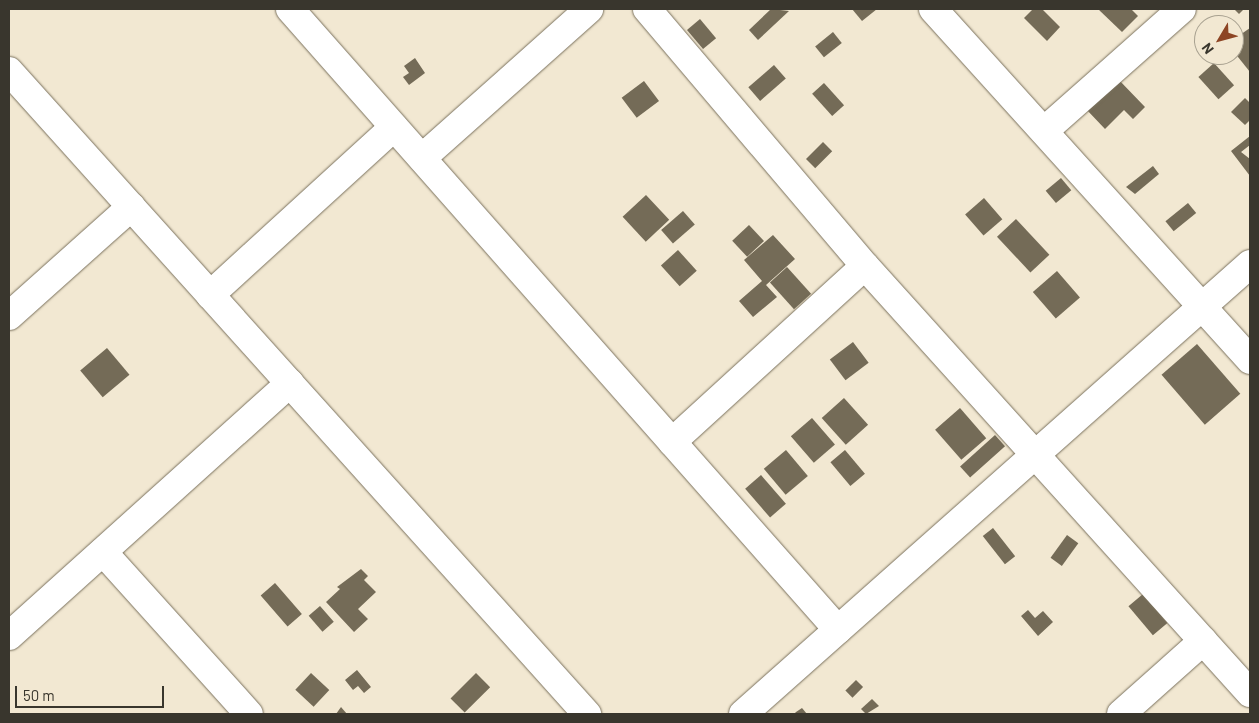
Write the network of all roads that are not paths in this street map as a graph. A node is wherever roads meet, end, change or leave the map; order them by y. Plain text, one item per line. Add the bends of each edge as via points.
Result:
1 (290, 9) edge
2 (589, 9) edge
3 (647, 9) edge
4 (933, 9) edge
5 (1182, 9) edge
6 (9, 71) edge
7 (394, 127) junction
8 (1044, 131) junction
9 (422, 158) junction
10 (131, 207) junction
11 (1250, 264) edge
12 (865, 266) junction
13 (210, 295) junction
14 (1203, 307) junction
15 (9, 316) edge
16 (1250, 360) edge
17 (290, 383) junction
18 (672, 442) junction
19 (1033, 456) junction
20 (102, 552) junction
21 (838, 630) junction
22 (9, 636) edge
23 (1203, 640) junction
24 (1250, 692) edge
25 (249, 714) edge
26 (588, 714) edge
27 (743, 714) edge
28 (1121, 714) edge

1 - 7 street
2 - 9 street
3 - 12 street
4 - 8 street
5 - 8 street
6 - 10 street
7 - 9 street
7 - 13 street
8 - 14 street
9 - 18 street
10 - 13 street
10 - 15 street
11 - 14 street
12 - 18 street
12 - 19 street
13 - 17 street
14 - 16 street
14 - 19 street
17 - 20 street
17 - 26 street
18 - 21 street
19 - 21 street
19 - 23 street
20 - 22 street
20 - 25 street
21 - 27 street
23 - 24 street
23 - 28 street

